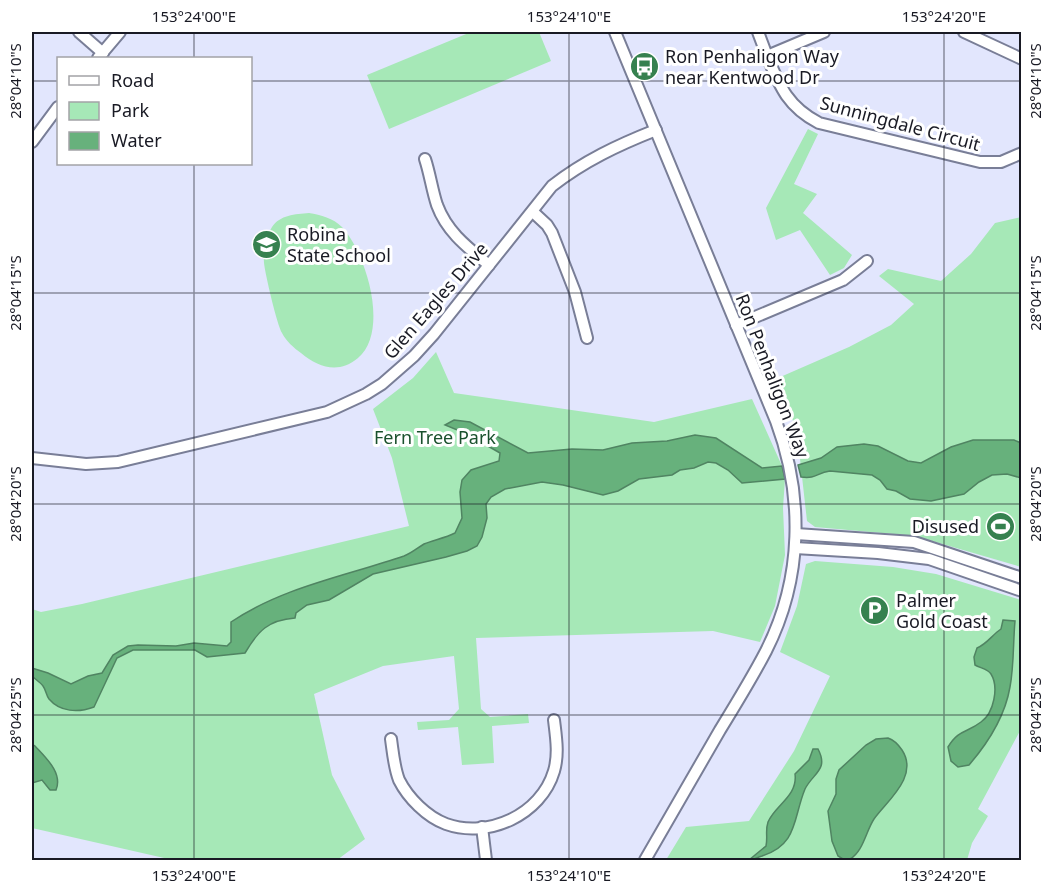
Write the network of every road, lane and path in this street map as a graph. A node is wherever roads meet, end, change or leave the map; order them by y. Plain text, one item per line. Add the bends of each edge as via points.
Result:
1 (80, 32) edge
2 (120, 32) edge
3 (615, 32) edge
4 (758, 32) edge
5 (824, 32) edge
6 (964, 32) edge
7 (100, 56) edge
8 (767, 56) junction
9 (1022, 59) edge
10 (57, 108) edge
11 (656, 130) junction
12 (32, 141) edge
13 (1022, 153) edge
14 (425, 159) dead end
15 (532, 212) junction
16 (867, 261) dead end
17 (489, 265) junction
18 (736, 325) junction
19 (586, 338) dead end
20 (32, 458) edge
21 (796, 534) junction
22 (795, 548) junction
23 (1022, 578) edge
24 (1022, 591) edge
25 (554, 720) dead end
26 (391, 739) dead end
27 (482, 827) junction
28 (486, 861) edge
29 (645, 861) edge

1 - 7 street
2 - 7 street
3 - 11 street, Ron Penhaligon Way
4 - 8 street, Sunningdale Circuit
5 - 8 street
6 - 9 street
8 - 13 street, Sunningdale Circuit via 791,104 819,123 981,162 1001,162
10 - 12 street
11 - 15 street, Glen Eagles Drive via 574,169 552,186
11 - 18 street, Ron Penhaligon Way
14 - 17 street via 436,203 446,224 456,238
15 - 17 street, Glen Eagles Drive
15 - 19 street via 552,233 575,292
16 - 18 street via 843,280
17 - 20 street, Glen Eagles Drive via 434,334 397,372 366,394 327,412 118,462 86,464
18 - 21 street, Ron Penhaligon Way via 788,457
21 - 22 street, Ron Penhaligon Way
21 - 23 street via 914,542
22 - 24 street via 929,559
22 - 29 street, Ron Penhaligon Way via 790,585 767,650
25 - 27 street via 557,759 547,788 511,821
26 - 27 street via 400,780 420,807 445,824
27 - 28 street

